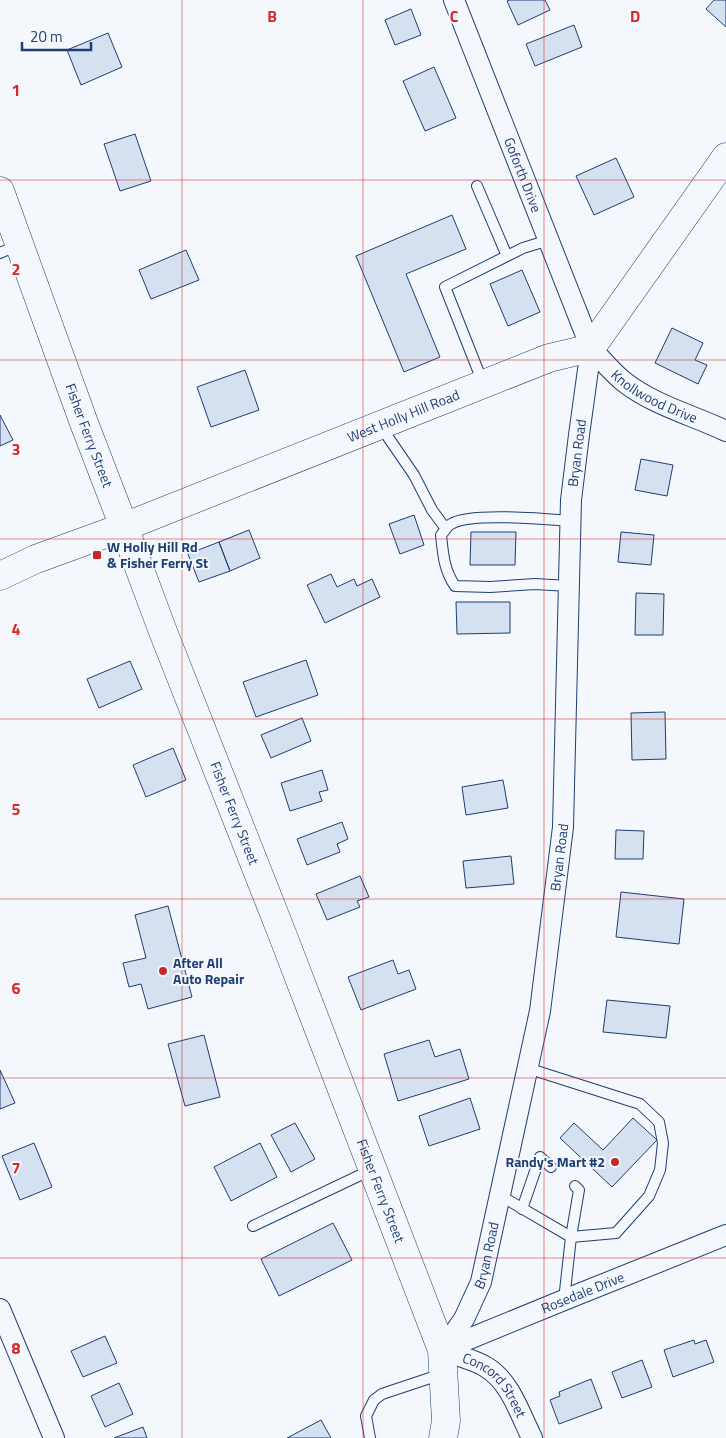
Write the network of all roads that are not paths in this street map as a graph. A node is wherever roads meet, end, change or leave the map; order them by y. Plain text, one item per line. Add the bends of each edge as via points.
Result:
1 (454, 0) edge
2 (726, 157) edge
3 (477, 186) dead end
4 (0, 191) edge
5 (549, 240) junction
6 (10, 249) edge
7 (507, 256) junction
8 (591, 348) junction
9 (484, 384) junction
10 (379, 425) junction
11 (726, 431) edge
12 (571, 520) junction
13 (124, 526) junction
14 (446, 529) junction
15 (0, 576) edge
16 (569, 586) junction
17 (528, 1068) junction
18 (550, 1167) dead end
19 (372, 1169) junction
20 (575, 1186) dead end
21 (500, 1196) junction
22 (522, 1209) junction
23 (253, 1226) dead end
24 (726, 1235) edge
25 (571, 1237) junction
26 (564, 1300) junction
27 (0, 1309) edge
28 (442, 1362) junction
29 (54, 1438) edge
30 (370, 1438) edge
31 (443, 1438) edge
32 (532, 1438) edge

1 - 5 street, Goforth Drive
2 - 8 street
3 - 7 lane
4 - 6 street, Fisher Ferry Street
5 - 7 lane
5 - 8 street, Goforth Drive
6 - 13 street, Fisher Ferry Street
7 - 9 lane via 444,286
8 - 9 street, West Holly Hill Road via 548,358
8 - 11 street, Knollwood Drive via 623,380 654,401
8 - 12 street, Bryan Road
9 - 10 street, West Holly Hill Road
10 - 13 street, West Holly Hill Road
10 - 14 lane
12 - 14 lane via 465,519 450,524
12 - 16 street, Bryan Road
13 - 15 street, West Holly Hill Road via 36,558
13 - 19 street, Fisher Ferry Street
14 - 16 lane via 441,535 443,560 455,586
16 - 17 street, Bryan Road via 563,826 540,1011
17 - 21 street, Bryan Road
17 - 25 lane via 640,1104 658,1122 663,1143 660,1170 649,1196 616,1233
18 - 22 lane via 540,1157
19 - 23 lane
19 - 28 street, Fisher Ferry Street
20 - 25 lane via 579,1190
21 - 22 lane
21 - 28 street, Bryan Road via 481,1282
22 - 25 lane
24 - 26 street, Rosedale Drive
25 - 26 lane
26 - 28 street, Rosedale Drive
27 - 29 street
28 - 30 lane via 374,1400 366,1416
28 - 31 street, Fisher Ferry Street via 446,1422
28 - 32 street, Concord Street via 485,1366 497,1374

